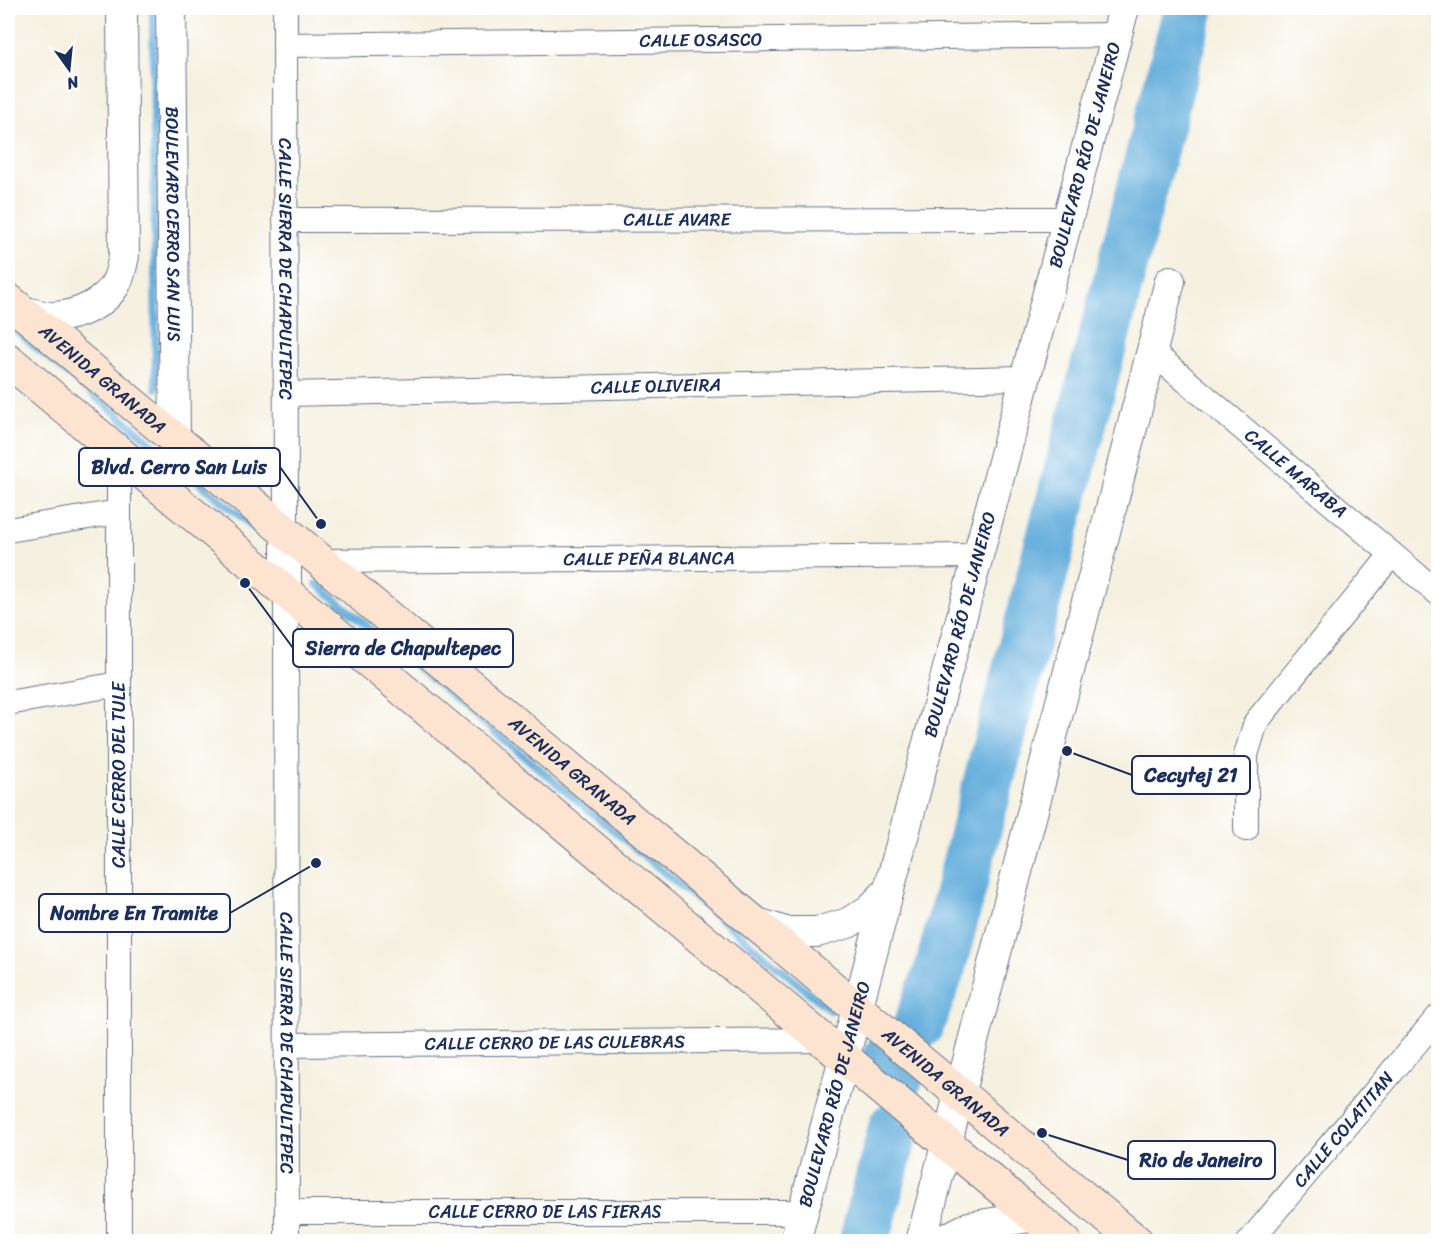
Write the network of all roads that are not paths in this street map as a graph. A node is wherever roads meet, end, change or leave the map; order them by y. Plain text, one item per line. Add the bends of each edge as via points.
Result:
1 (122, 8) edge
2 (171, 8) edge
3 (285, 8) edge
4 (1121, 21) edge
5 (285, 45) junction
6 (1068, 219) junction
7 (285, 220) junction
8 (1170, 281) dead end
9 (14, 305) edge
10 (1152, 352) junction
11 (8, 360) edge
12 (1026, 378) junction
13 (286, 394) junction
14 (175, 439) junction
15 (119, 453) junction
16 (119, 512) junction
17 (8, 530) edge
18 (286, 532) junction
19 (1392, 554) junction
20 (978, 556) junction
21 (321, 561) junction
22 (286, 593) junction
23 (1438, 593) edge
24 (119, 684) junction
25 (8, 703) edge
26 (1246, 830) dead end
27 (889, 890) junction
28 (754, 922) junction
29 (857, 1008) junction
30 (1438, 1017) edge
31 (287, 1045) junction
32 (834, 1049) junction
33 (961, 1094) junction
34 (947, 1143) junction
35 (287, 1212) junction
36 (803, 1212) junction
37 (1035, 1216) junction
38 (118, 1242) edge
39 (287, 1242) edge
40 (795, 1242) edge
41 (921, 1242) edge
42 (940, 1242) edge
43 (1065, 1242) edge
44 (1137, 1242) edge
45 (1249, 1242) edge

1 - 9 street via 124,256 118,280 92,308 73,314 52,317
2 - 14 street, BOULEVARD CERRO SAN LUIS
3 - 5 street, CALLE SIERRA DE CHAPULTEPEC
4 - 5 street, CALLE OSASCO
4 - 6 street, BOULEVARD RÍO DE JANEIRO
5 - 7 street, CALLE SIERRA DE CHAPULTEPEC
6 - 7 street, CALLE AVARE
6 - 12 street, BOULEVARD RÍO DE JANEIRO
7 - 13 street, CALLE SIERRA DE CHAPULTEPEC
8 - 10 street
9 - 14 main road, AVENIDA GRANADA
10 - 19 street, CALLE MARABA
10 - 33 street
11 - 15 main road
12 - 13 street, CALLE OLIVEIRA
12 - 20 street, BOULEVARD RÍO DE JANEIRO
13 - 18 street, CALLE SIERRA DE CHAPULTEPEC
14 - 18 main road, AVENIDA GRANADA
15 - 16 street, CALLE CERRO DEL TULE
15 - 22 main road
16 - 17 street
16 - 24 street, CALLE CERRO DEL TULE
18 - 21 main road, AVENIDA GRANADA
18 - 22 street
19 - 23 street, CALLE MARABA
19 - 26 street via 1256,722 1246,755
20 - 21 street, CALLE PEÑA BLANCA
20 - 27 street, BOULEVARD RÍO DE JANEIRO
21 - 28 main road, AVENIDA GRANADA
22 - 31 street, CALLE SIERRA DE CHAPULTEPEC
22 - 32 main road
24 - 25 street
24 - 38 street, CALLE CERRO DEL TULE
27 - 28 street via 869,910 848,923 817,932 785,932
27 - 29 street, BOULEVARD RÍO DE JANEIRO
28 - 29 main road, AVENIDA GRANADA
29 - 32 street, BOULEVARD RÍO DE JANEIRO
29 - 33 main road, AVENIDA GRANADA
30 - 45 street, CALLE COLATITAN
31 - 32 street, CALLE CERRO DE LAS CULEBRAS
31 - 35 street, CALLE SIERRA DE CHAPULTEPEC
32 - 34 main road
32 - 36 street, BOULEVARD RÍO DE JANEIRO
33 - 34 street
33 - 44 main road, AVENIDA GRANADA
34 - 37 main road
34 - 41 street
35 - 36 street, CALLE CERRO DE LAS FIERAS
35 - 39 street, CALLE SIERRA DE CHAPULTEPEC
36 - 40 street, BOULEVARD RÍO DE JANEIRO
37 - 42 street via 969,1227
37 - 43 main road

